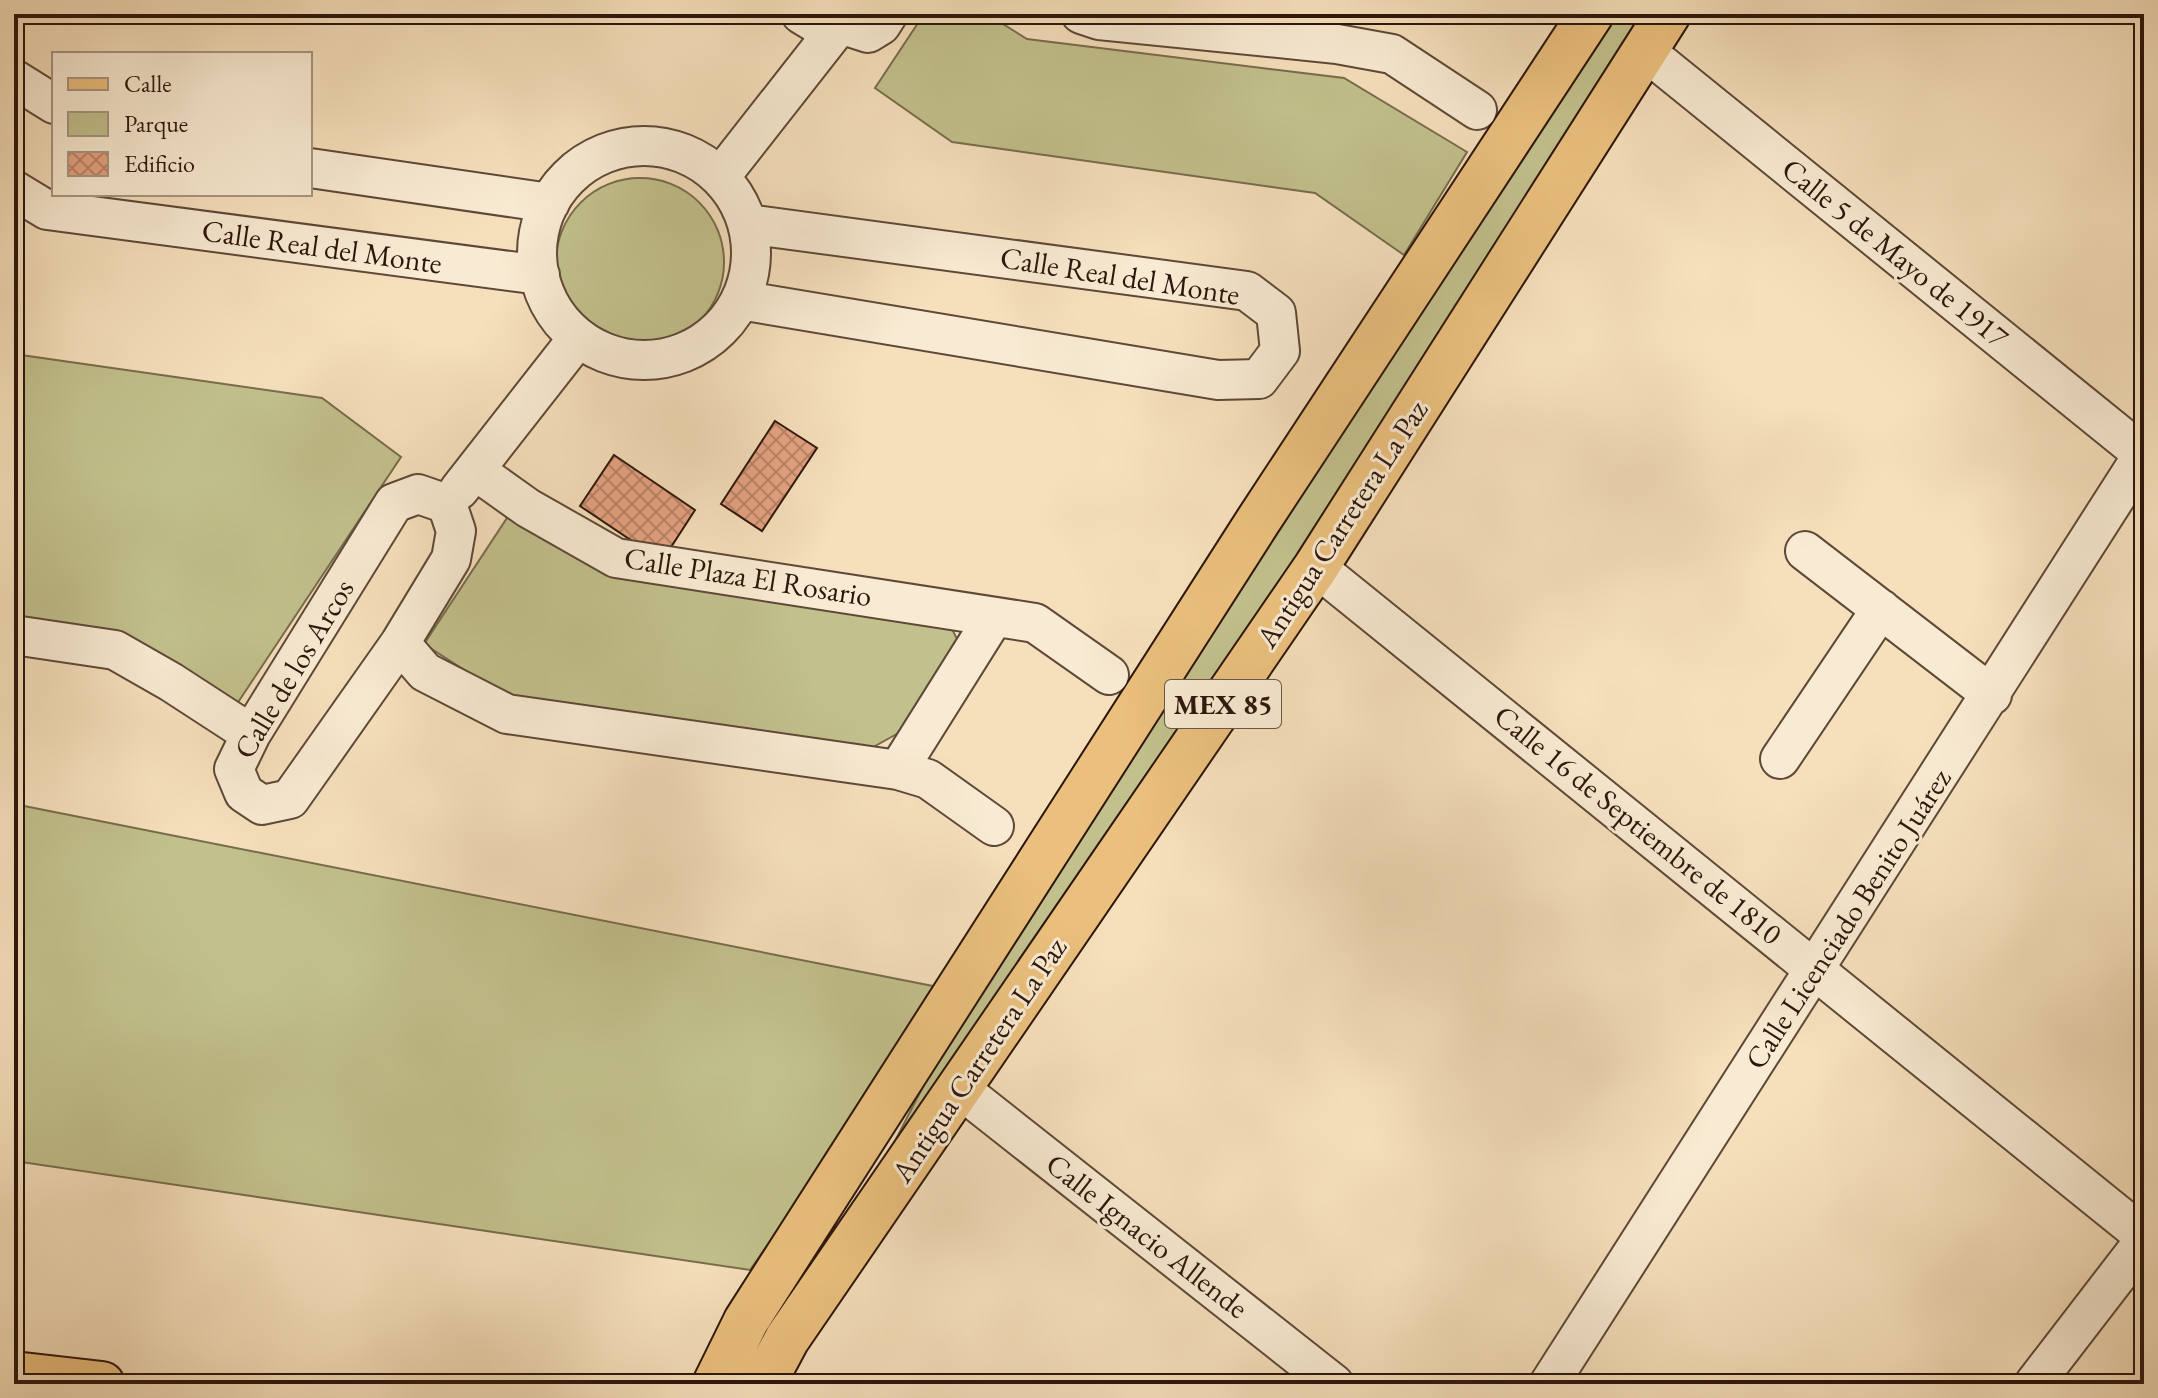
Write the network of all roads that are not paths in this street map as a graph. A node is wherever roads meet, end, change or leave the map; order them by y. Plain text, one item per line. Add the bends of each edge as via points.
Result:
1 (888, 14) edge
2 (1081, 14) edge
3 (1591, 14) edge
4 (1668, 14) edge
5 (827, 21) edge
6 (1346, 29) edge
7 (1645, 51) junction
8 (14, 79) edge
9 (52, 103) edge
10 (1477, 110) dead end
11 (312, 168) edge
12 (720, 177) junction
13 (14, 190) edge
14 (550, 203) junction
15 (747, 224) junction
16 (540, 275) junction
17 (740, 300) junction
18 (578, 338) junction
19 (2144, 454) edge
20 (476, 471) junction
21 (447, 504) junction
22 (1805, 551) dead end
23 (1316, 567) junction
24 (1881, 609) junction
25 (994, 617) junction
26 (14, 635) edge
27 (400, 643) junction
28 (1109, 675) dead end
29 (1992, 695) junction
30 (251, 734) junction
31 (1780, 759) dead end
32 (898, 770) junction
33 (994, 826) dead end
34 (1816, 968) junction
35 (960, 1089) junction
36 (2144, 1238) edge
37 (787, 1339) junction
38 (14, 1374) edge
39 (102, 1384) edge
40 (715, 1384) edge
41 (763, 1384) edge
42 (793, 1384) edge
43 (1334, 1384) edge
44 (1549, 1384) edge
45 (2034, 1384) edge

1 - 5 street via 868,33
2 - 6 street via 1099,20
3 - 40 main road, Antigua Carretera La Paz / MEX 85 via 925,1041 746,1321
4 - 7 main road, Antigua Carretera La Paz / MEX 85
5 - 12 street
6 - 10 street
7 - 19 street, Calle 5 de Mayo de 1917
7 - 23 main road, Antigua Carretera La Paz / MEX 85
8 - 9 street
11 - 14 street
12 - 14 street via 678,151 629,147 583,166
12 - 15 street
13 - 16 street, Calle Real del Monte via 47,210
14 - 16 street via 541,226
15 - 17 street via 751,249
15 - 17 street, Calle Real del Monte via 1247,291 1276,313 1280,351 1259,379 1218,380
16 - 18 street via 554,310
17 - 18 street via 722,326 698,346 668,358 606,354
18 - 20 street
19 - 29 street, Calle Licenciado Benito Juárez
20 - 21 street
20 - 25 street, Calle Plaza El Rosario via 616,558
21 - 27 street, Calle de los Arcos via 456,531 451,559
21 - 30 street, Calle de los Arcos via 418,494 394,503
22 - 24 street
23 - 34 street, Calle 16 de Septiembre de 1810
23 - 35 main road, Antigua Carretera La Paz / MEX 85
24 - 29 street
24 - 31 street
25 - 28 street, Calle Plaza El Rosario via 1035,623
25 - 32 street
26 - 30 street via 115,650
27 - 30 street, Calle de los Arcos via 290,799 262,805 244,793 234,769
27 - 32 street via 425,672 507,714
29 - 34 street, Calle Licenciado Benito Juárez
32 - 33 street via 928,779
34 - 36 street, Calle 16 de Septiembre de 1810
34 - 44 street, Calle Licenciado Benito Juárez
35 - 37 main road, Antigua Carretera La Paz / MEX 85
35 - 43 street, Calle Ignacio Allende
36 - 45 street
37 - 41 main road, Antigua Carretera La Paz / MEX 85
37 - 42 main road
38 - 39 main road

